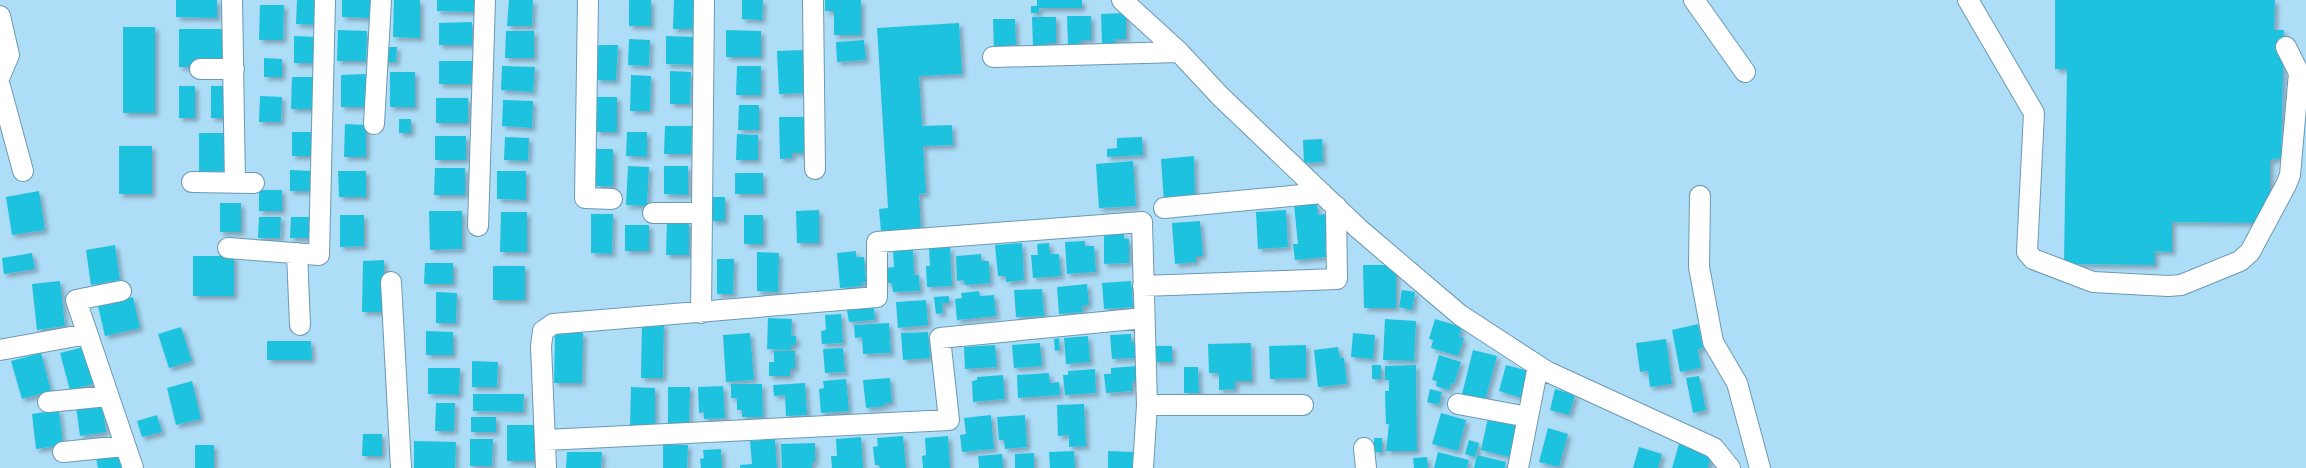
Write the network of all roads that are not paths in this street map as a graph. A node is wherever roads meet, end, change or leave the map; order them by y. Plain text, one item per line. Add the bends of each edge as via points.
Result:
1 (232, 0) edge
2 (325, 0) edge
3 (381, 0) edge
4 (485, 0) edge
5 (588, 0) edge
6 (704, 0) edge
7 (813, 0) edge
8 (1122, 0) edge
9 (1694, 0) edge
10 (1968, 0) edge
11 (0, 16) edge
12 (2286, 47) dead end
13 (1180, 52) junction
14 (993, 57) dead end
15 (200, 69) dead end
16 (234, 69) junction
17 (1745, 72) dead end
18 (0, 76) edge
19 (0, 86) edge
20 (374, 124) dead end
21 (815, 169) dead end
22 (23, 172) dead end
23 (192, 182) dead end
24 (1700, 196) dead end
25 (612, 199) dead end
26 (1329, 200) junction
27 (1164, 208) dead end
28 (653, 212) dead end
29 (702, 213) junction
30 (478, 226) dead end
31 (228, 248) dead end
32 (297, 253) junction
33 (391, 282) dead end
34 (1143, 286) junction
35 (120, 291) dead end
36 (701, 313) junction
37 (1144, 318) junction
38 (300, 325) dead end
39 (87, 334) junction
40 (0, 350) edge
41 (1538, 366) junction
42 (108, 396) junction
43 (48, 402) dead end
44 (1458, 404) dead end
45 (1147, 405) junction
46 (1303, 405) dead end
47 (1528, 417) junction
48 (546, 440) junction
49 (124, 446) junction
50 (1364, 448) dead end
51 (63, 452) dead end
52 (133, 468) edge
53 (401, 468) edge
54 (546, 468) edge
55 (1143, 468) edge
56 (1366, 468) edge
57 (1518, 468) edge
58 (1730, 468) edge
59 (1760, 468) edge

1 - 16 street
2 - 32 street via 319,255
3 - 20 street
4 - 30 street
5 - 25 street via 585,198
6 - 29 street
7 - 21 street
8 - 13 street
9 - 17 street
10 - 12 street via 2034,113 2027,252 2034,259 2093,282 2181,285 2240,261 2250,252 2290,175 2299,73
11 - 18 street via 9,54
13 - 14 street
13 - 26 street via 1220,96
15 - 16 street
16 - 23 street via 244,183
19 - 22 street
24 - 59 street via 1699,267 1713,342 1736,383
26 - 27 street
26 - 34 street via 1337,279
26 - 41 street via 1460,315
28 - 29 street
29 - 36 street
31 - 32 street
32 - 38 street
33 - 53 street
34 - 36 street via 1142,222 877,242 877,297
34 - 37 street
35 - 39 street via 76,300
36 - 48 street via 553,324 543,330 541,346
37 - 45 street
37 - 48 street via 940,338 949,420
39 - 40 street
39 - 42 street
41 - 47 street
41 - 58 street via 1714,448
42 - 43 street
42 - 49 street
44 - 47 street
45 - 46 street
45 - 55 street
47 - 57 street
48 - 54 street
49 - 51 street
49 - 52 street
50 - 56 street

